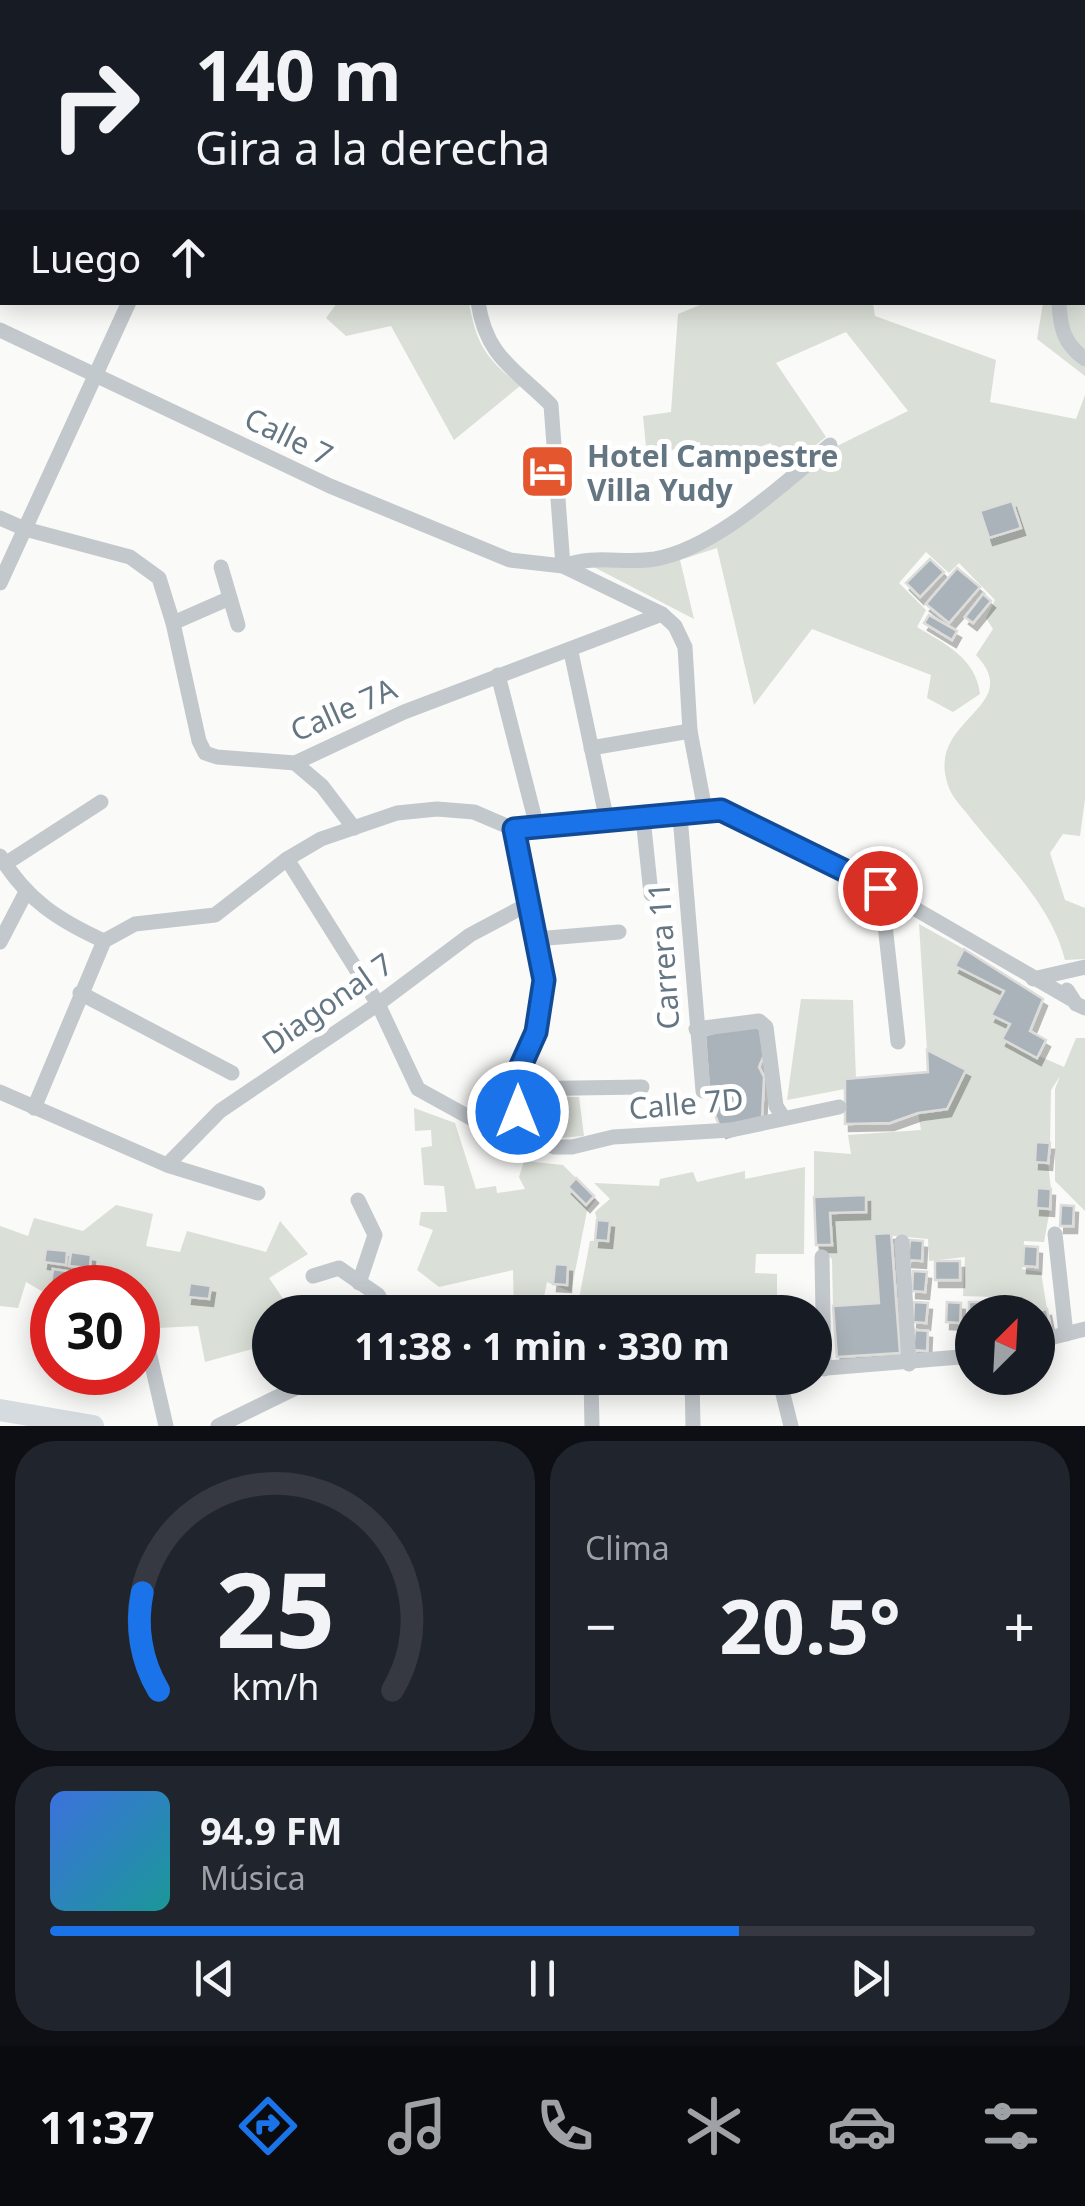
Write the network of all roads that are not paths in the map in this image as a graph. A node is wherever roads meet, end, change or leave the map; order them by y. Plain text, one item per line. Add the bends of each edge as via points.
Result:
1 (128, 305) edge
2 (478, 305) edge
3 (1058, 305) edge
4 (0, 330) edge
5 (1085, 358) edge
6 (96, 374) junction
7 (830, 444) dead end
8 (0, 518) edge
9 (24, 529) junction
10 (563, 566) junction
11 (221, 567) dead end
12 (0, 583) edge
13 (230, 598) junction
14 (662, 614) junction
15 (174, 623) junction
16 (238, 625) dead end
17 (571, 652) junction
18 (498, 675) junction
19 (690, 731) junction
20 (591, 748) junction
21 (295, 764) junction
22 (101, 802) dead end
23 (705, 810) junction
24 (680, 816) junction
25 (643, 818) junction
26 (607, 821) junction
27 (537, 827) junction
28 (354, 828) junction
29 (514, 829) junction
30 (287, 859) junction
31 (2, 860) edge
32 (880, 888) junction
33 (25, 894) junction
34 (651, 894) dead end
35 (530, 902) junction
36 (619, 932) dead end
37 (536, 939) junction
38 (104, 941) junction
39 (0, 942) edge
40 (1081, 968) edge
41 (1033, 978) junction
42 (80, 993) junction
43 (378, 1004) junction
44 (1078, 1004) edge
45 (696, 1030) junction
46 (898, 1042) dead end
47 (232, 1073) dead end
48 (642, 1087) dead end
49 (704, 1091) dead end
50 (0, 1092) edge
51 (513, 1094) junction
52 (839, 1107) dead end
53 (34, 1108) junction
54 (783, 1117) junction
55 (167, 1165) junction
56 (258, 1193) dead end
57 (358, 1200) dead end
58 (1054, 1234) dead end
59 (902, 1242) dead end
60 (822, 1257) dead end
61 (313, 1276) dead end
62 (360, 1283) junction
63 (377, 1295) edge
64 (821, 1295) edge
65 (1085, 1329) edge
66 (1066, 1334) junction
67 (1055, 1337) edge
68 (955, 1358) edge
69 (909, 1364) junction
70 (832, 1368) edge
71 (159, 1395) edge
72 (281, 1395) edge
73 (591, 1395) edge
74 (692, 1395) edge
75 (783, 1395) edge
76 (0, 1410) edge
77 (93, 1426) edge
78 (166, 1426) edge
79 (218, 1426) edge
80 (592, 1426) edge
81 (693, 1426) edge
82 (791, 1426) edge

1 - 6 street
2 - 10 street via 495,355 552,405
3 - 5 street via 1070,348
4 - 6 street, Calle 7
6 - 9 street
6 - 10 street, Calle 7 via 456,539 510,560
7 - 10 street via 736,523 656,559 588,557
8 - 9 street, Calle 7A
9 - 12 street
9 - 15 street, Calle 7A via 146,565 159,578
10 - 14 street
11 - 13 street
13 - 15 street
13 - 16 street
14 - 17 street, Calle 7A
14 - 19 street via 685,647
15 - 21 street, Calle 7A via 205,753
17 - 18 street, Calle 7A
17 - 20 street
18 - 21 street, Calle 7A
18 - 27 street
19 - 20 street
19 - 23 street
20 - 26 street
21 - 28 street
22 - 31 street
23 - 24 street
23 - 32 street via 736,815
24 - 25 street
24 - 45 street, Carrera 11
25 - 26 street
25 - 34 street
26 - 27 street
27 - 29 street
28 - 29 street via 397,813 437,809 474,812
28 - 30 street
29 - 35 street
30 - 38 street via 215,916 135,924
30 - 43 street
31 - 33 street
32 - 41 street
32 - 46 street
33 - 38 street
33 - 39 street
35 - 37 street
35 - 43 street, Diagonal 7 via 470,935
36 - 37 street
37 - 51 street via 544,980 540,1014
38 - 42 street
40 - 41 street
40 - 44 street via 1068,983
41 - 44 street
42 - 47 street
42 - 53 street
43 - 51 street via 418,1088 496,1132
43 - 55 street, Diagonal 7 via 220,1111
45 - 49 street, Carrera 11
45 - 54 street via 759,1021 766,1026
48 - 51 street
50 - 53 street
51 - 54 street, Calle 7D via 526,1132 572,1147 613,1137 731,1130
52 - 54 street, Calle 7D
53 - 55 street
55 - 56 street
57 - 62 street via 375,1235
58 - 66 street
59 - 69 street
60 - 64 street
61 - 62 street via 334,1266
62 - 63 street
65 - 66 street
66 - 67 street
68 - 69 street
69 - 70 street
71 - 78 street
72 - 79 street
73 - 80 street
74 - 81 street
75 - 82 street
76 - 77 main road

